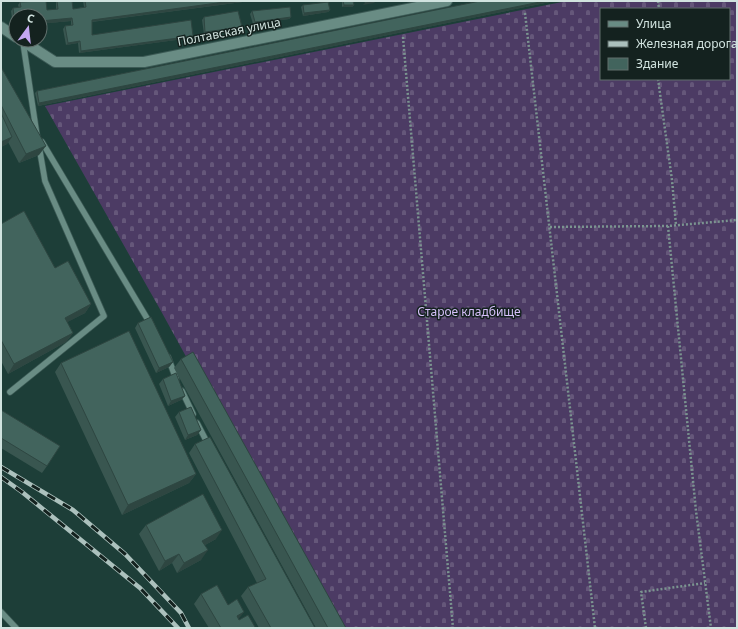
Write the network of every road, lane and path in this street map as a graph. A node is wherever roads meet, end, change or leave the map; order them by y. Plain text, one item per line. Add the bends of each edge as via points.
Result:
1 (447, 1) edge
2 (525, 14) dead end
3 (403, 37) dead end
4 (22, 48) edge
5 (34, 48) edge
6 (658, 80) edge
7 (37, 134) junction
8 (737, 220) edge
9 (676, 225) junction
10 (668, 226) junction
11 (550, 227) junction
12 (155, 332) edge
13 (167, 353) edge
14 (10, 392) dead end
15 (211, 449) edge
16 (705, 583) junction
17 (1, 612) edge
18 (16, 628) edge
19 (453, 628) edge
20 (595, 628) edge
21 (646, 628) edge
22 (711, 628) edge

1 - 5 street, Полтавская улица via 144,62 55,62
2 - 11 path
3 - 19 path
4 - 7 lane
6 - 9 path
7 - 12 lane
7 - 14 lane via 45,181 104,316
8 - 9 path
9 - 10 path
10 - 11 path
10 - 16 path
11 - 20 path
13 - 15 lane via 176,380
16 - 21 path via 641,592
16 - 22 path
17 - 18 lane

